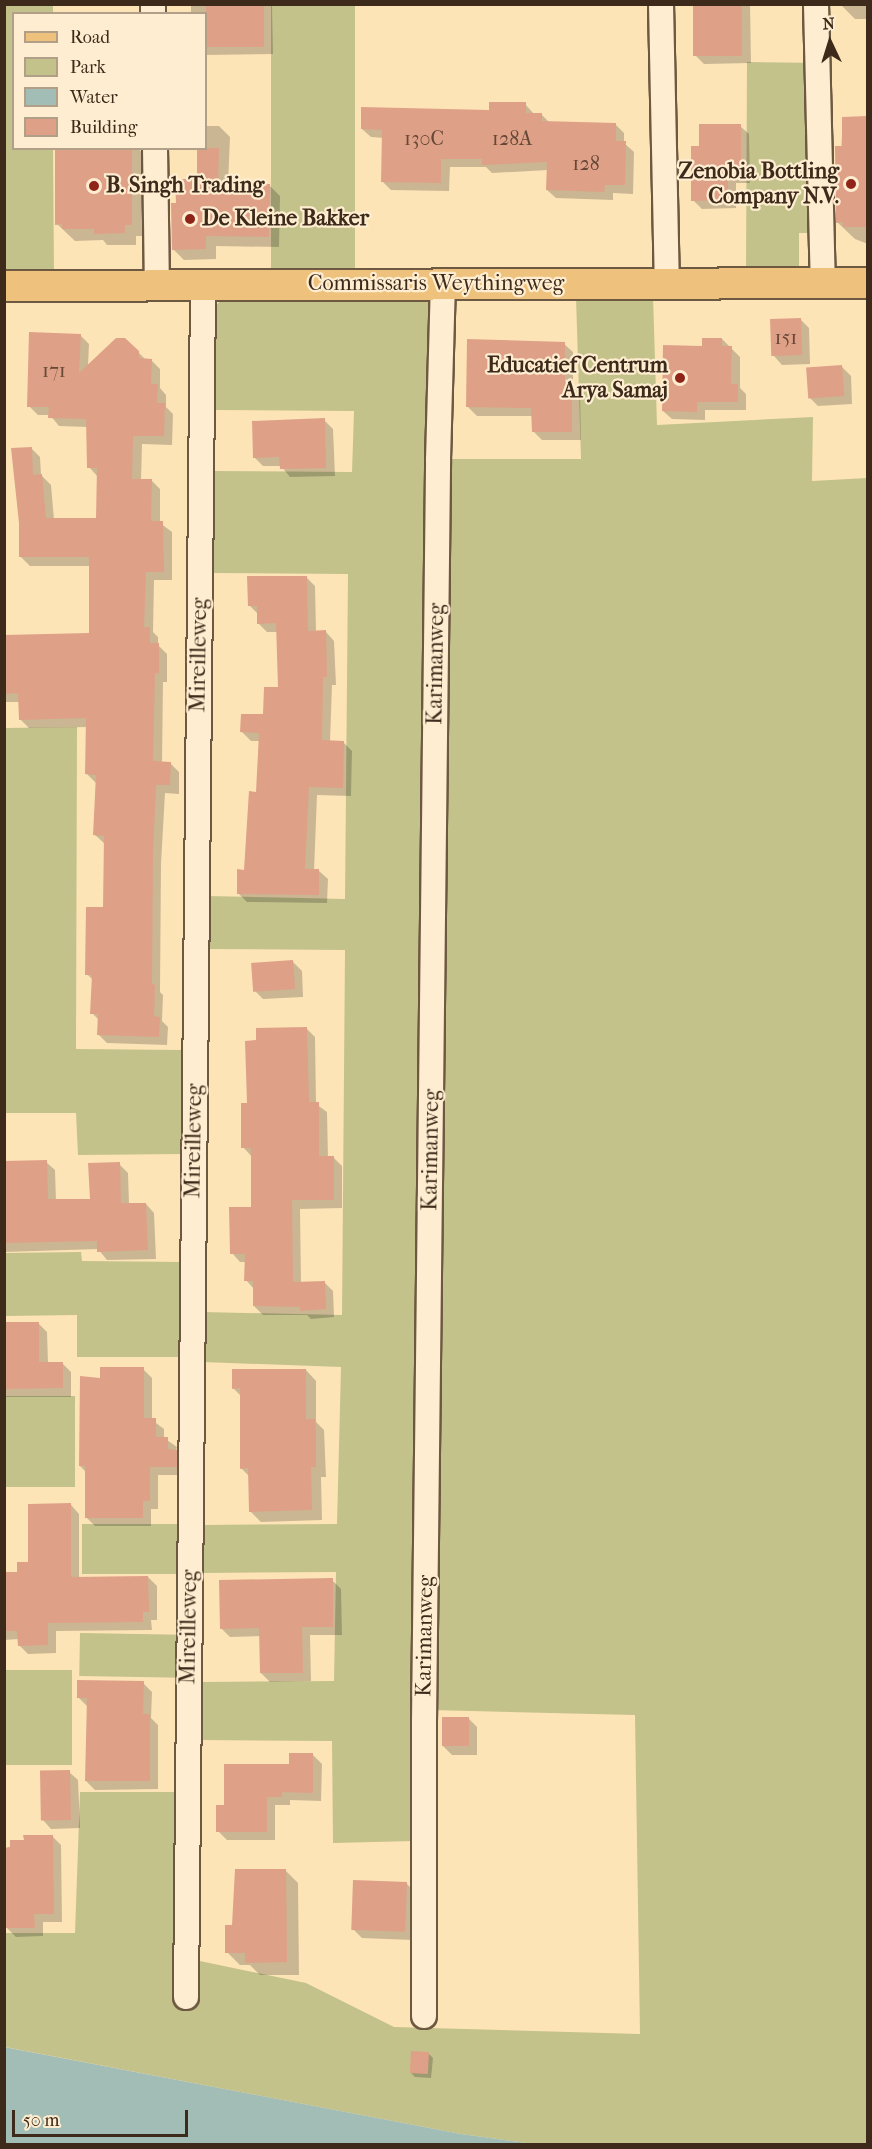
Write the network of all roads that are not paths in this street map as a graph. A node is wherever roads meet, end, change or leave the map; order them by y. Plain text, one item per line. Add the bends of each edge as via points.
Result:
1 (661, 4) edge
2 (816, 4) edge
3 (155, 150) edge
4 (668, 283) junction
5 (823, 283) junction
6 (867, 283) edge
7 (157, 285) junction
8 (202, 285) junction
9 (443, 285) junction
10 (4, 286) edge
11 (186, 1997) dead end
12 (424, 2016) dead end

1 - 4 lane
2 - 5 lane
3 - 7 lane
4 - 5 main road, Commissaris Weythingweg
4 - 9 main road, Commissaris Weythingweg
5 - 6 main road, Commissaris Weythingweg
7 - 8 main road, Commissaris Weythingweg
7 - 10 main road, Commissaris Weythingweg
8 - 9 main road, Commissaris Weythingweg
8 - 11 lane, Mireilleweg
9 - 12 lane, Karimanweg via 437,531

